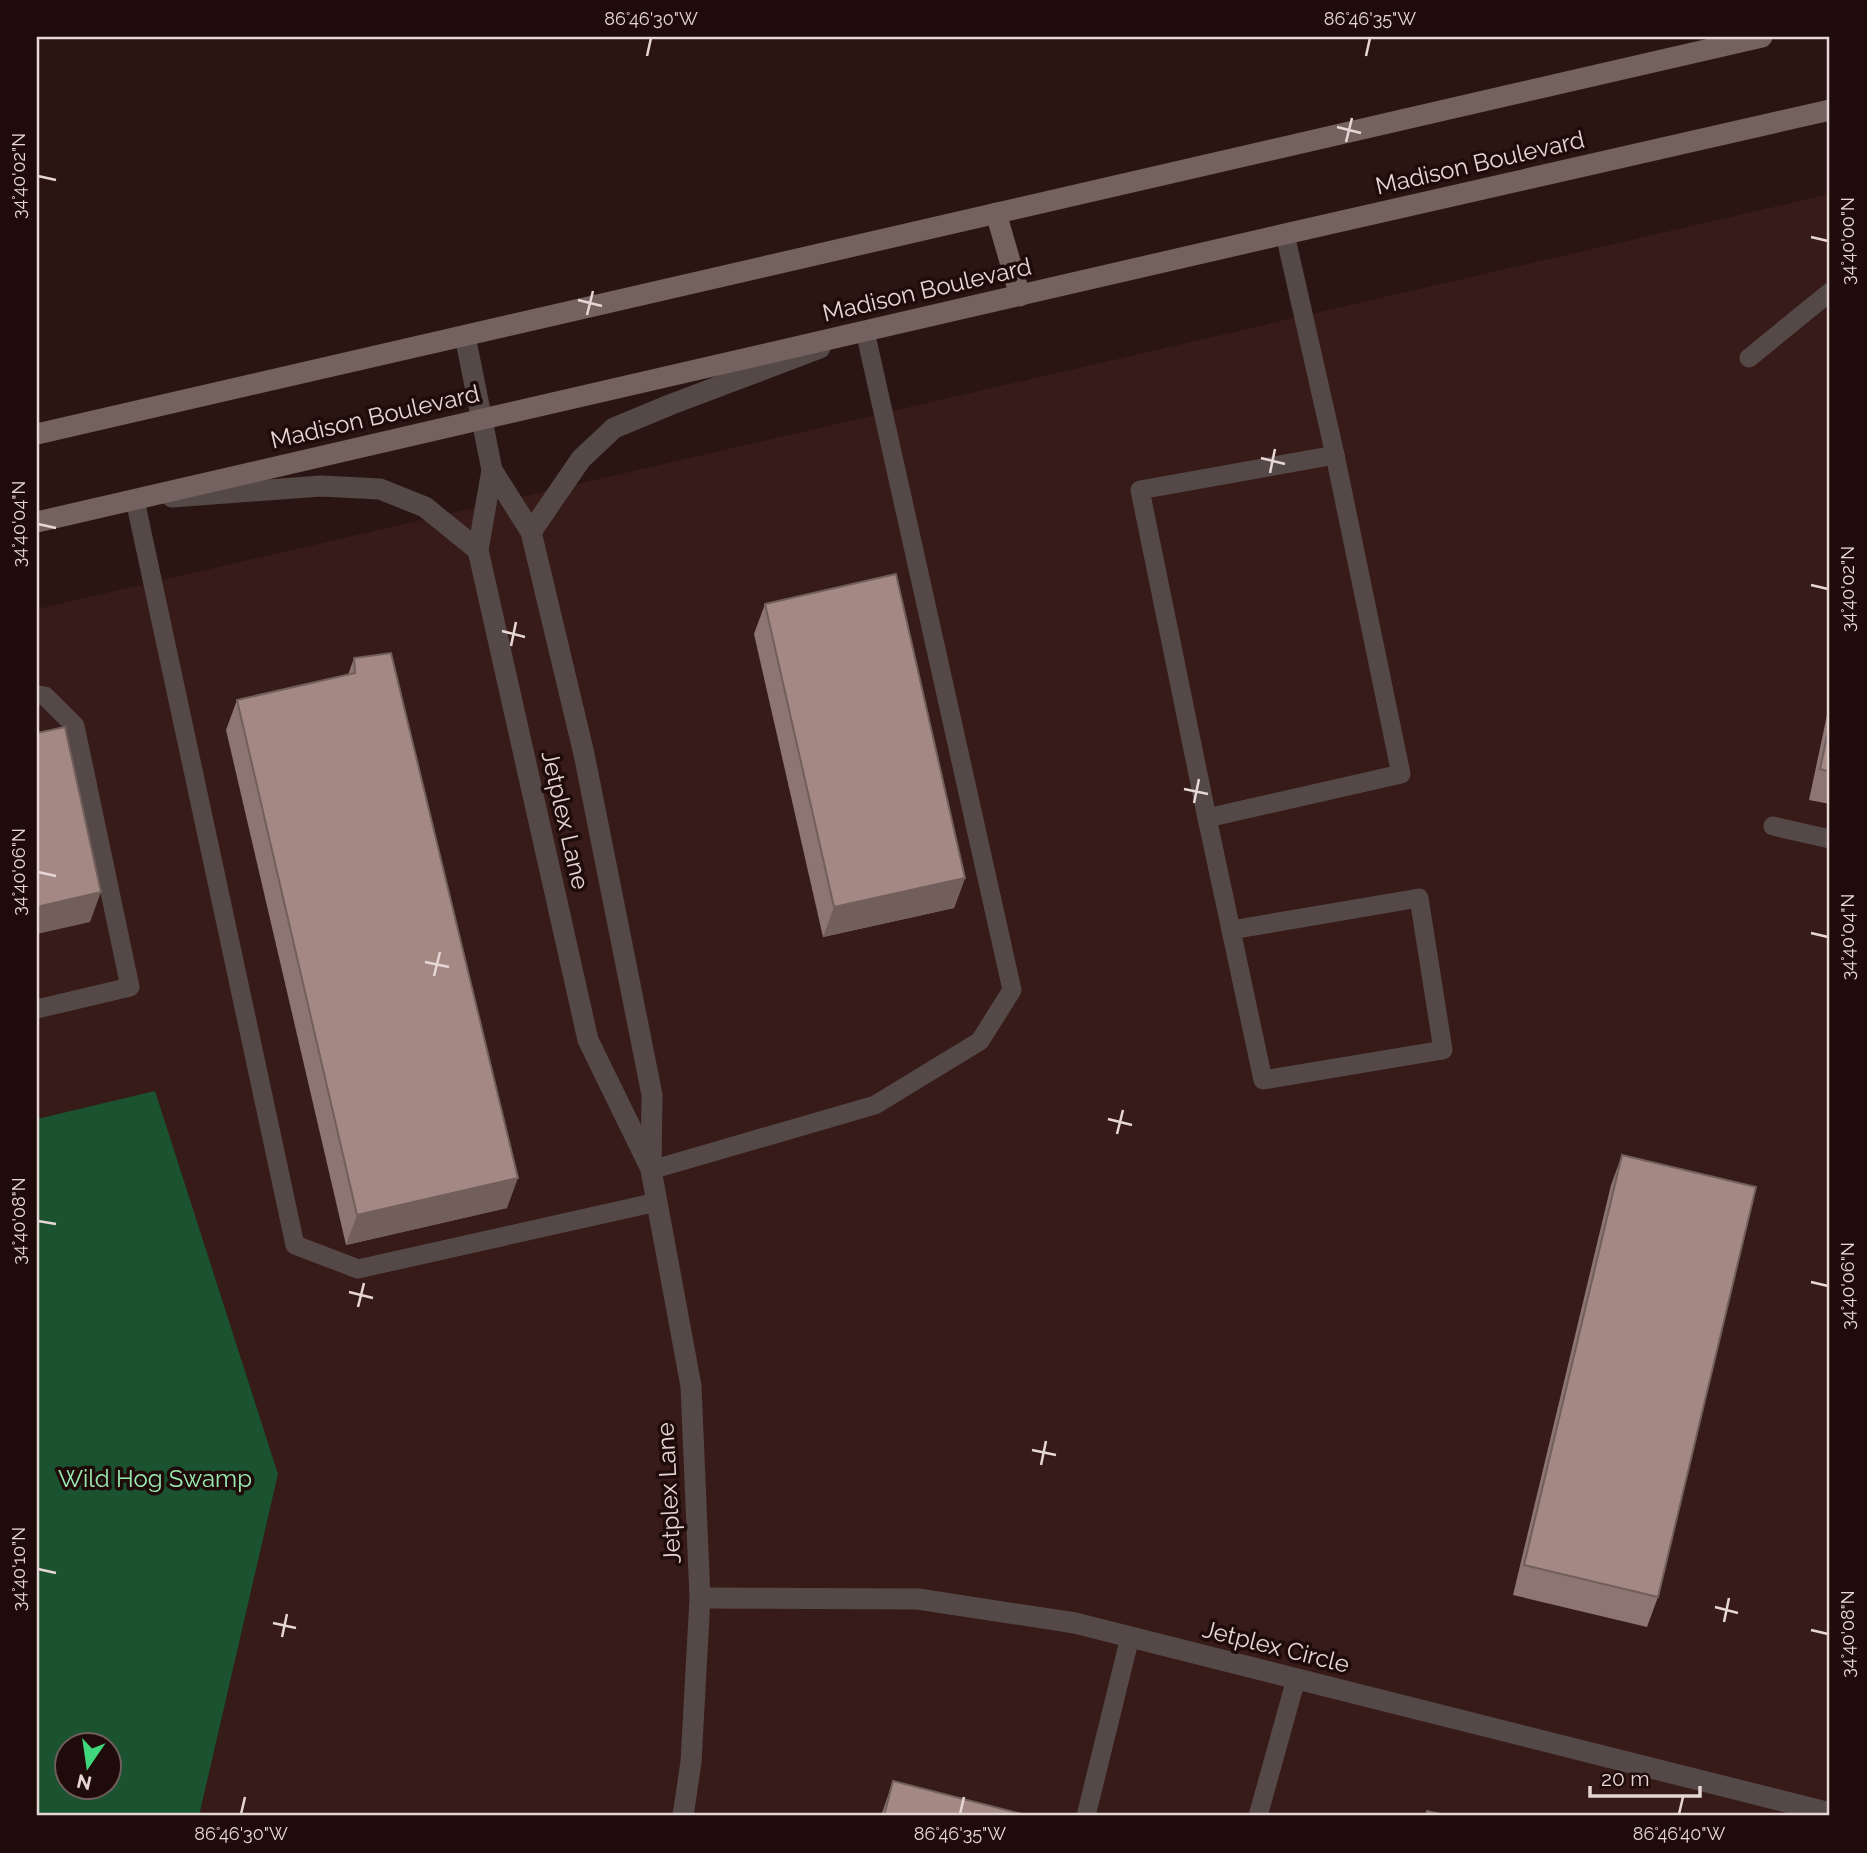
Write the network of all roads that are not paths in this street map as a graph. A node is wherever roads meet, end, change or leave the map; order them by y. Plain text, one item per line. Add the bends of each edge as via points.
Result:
1 (1762, 37) edge
2 (1830, 110) edge
3 (996, 213) junction
4 (1285, 234) junction
5 (1830, 292) edge
6 (1020, 296) junction
7 (865, 331) junction
8 (465, 336) junction
9 (1749, 358) dead end
10 (483, 419) junction
11 (37, 434) edge
12 (1335, 455) junction
13 (492, 470) junction
14 (135, 500) junction
15 (37, 522) edge
16 (531, 532) junction
17 (478, 550) junction
18 (37, 695) edge
19 (1207, 818) junction
20 (1773, 825) dead end
21 (1830, 839) edge
22 (1231, 930) junction
23 (37, 1009) edge
24 (651, 1170) junction
25 (657, 1202) junction
26 (700, 1598) junction
27 (1130, 1637) junction
28 (1296, 1679) junction
29 (1830, 1813) edge
30 (683, 1816) edge
31 (1086, 1816) edge
32 (1258, 1816) edge

1 - 3 main road
2 - 4 main road, Madison Boulevard
3 - 6 main road
3 - 8 main road
4 - 6 main road, Madison Boulevard
4 - 12 lane
5 - 9 lane
6 - 7 main road, Madison Boulevard
7 - 10 main road, Madison Boulevard
7 - 16 street via 614,428 581,459
7 - 24 lane via 1012,990 980,1041 875,1105
8 - 10 street, Jetplex Lane
8 - 11 main road
10 - 13 street, Jetplex Lane
10 - 14 main road, Madison Boulevard
12 - 19 lane via 1401,774
12 - 19 lane via 1140,490
13 - 16 street, Jetplex Lane
13 - 17 street, Jetplex Lane
14 - 15 main road, Madison Boulevard
14 - 17 street via 321,486 380,489 425,507
14 - 25 lane via 295,1245 358,1269
16 - 24 street, Jetplex Lane via 584,754 652,1095
17 - 24 street, Jetplex Lane via 588,1040
18 - 23 lane via 45,696 75,726 130,987
19 - 22 lane
20 - 21 lane
22 - 22 lane via 1263,1080 1443,1050 1419,898
24 - 25 street, Jetplex Lane
25 - 26 street, Jetplex Lane via 691,1386
26 - 27 street, Jetplex Circle via 918,1599 1075,1623
26 - 30 street, Jetplex Lane via 691,1762
27 - 28 street, Jetplex Circle
27 - 31 lane
28 - 29 street, Jetplex Circle
28 - 32 lane

